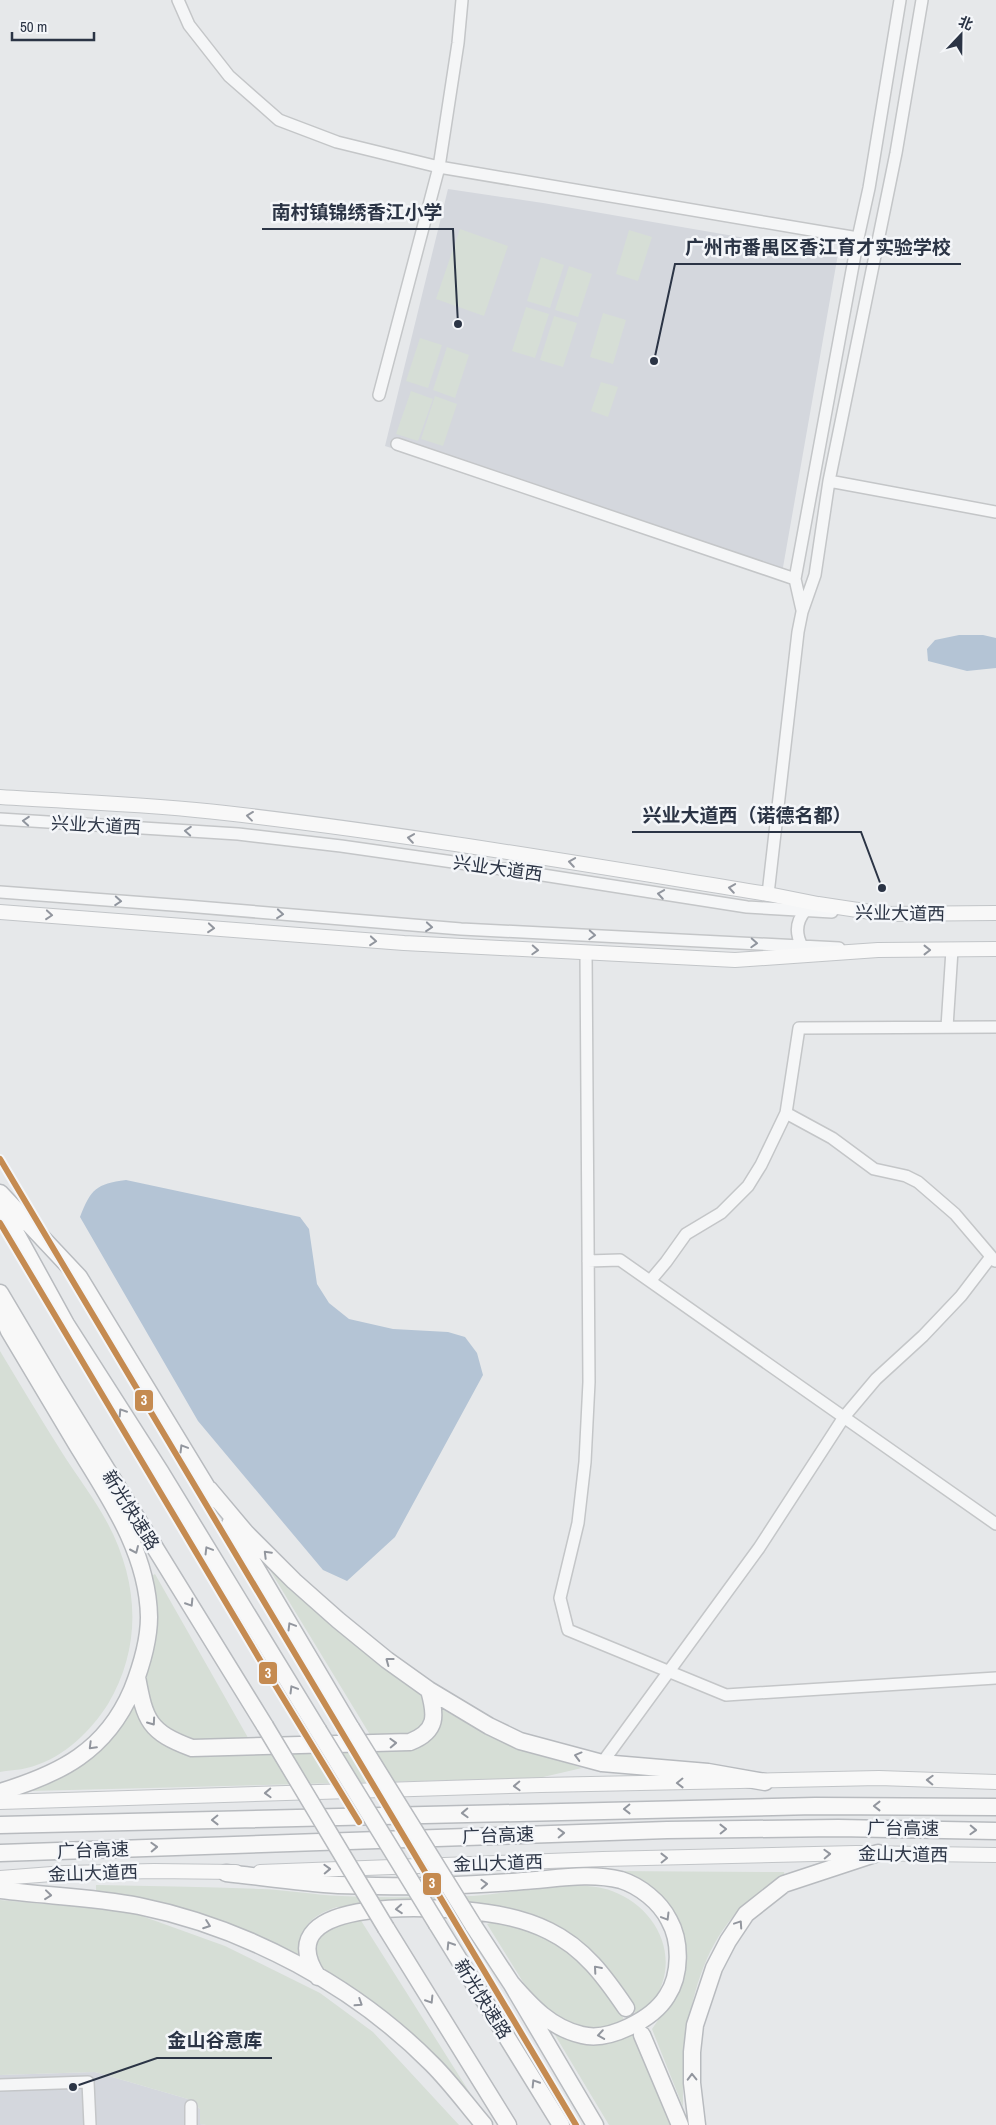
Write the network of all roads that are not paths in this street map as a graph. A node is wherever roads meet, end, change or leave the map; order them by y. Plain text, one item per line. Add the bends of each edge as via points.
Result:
1 (178, 0) edge
2 (462, 0) edge
3 (900, 0) edge
4 (922, 0) edge
5 (438, 167) junction
6 (858, 238) junction
7 (379, 395) dead end
8 (397, 444) dead end
9 (829, 481) junction
10 (996, 512) edge
11 (795, 579) junction
12 (802, 612) junction
13 (0, 797) edge
14 (0, 819) edge
15 (0, 892) edge
16 (768, 894) junction
17 (806, 910) junction
18 (0, 912) edge
19 (996, 913) edge
20 (884, 914) junction
21 (802, 946) junction
22 (878, 950) junction
23 (952, 950) junction
24 (996, 950) edge
25 (586, 952) junction
26 (947, 1027) junction
27 (996, 1027) edge
28 (786, 1113) junction
29 (0, 1193) edge
30 (0, 1204) edge
31 (993, 1260) edge
32 (588, 1261) junction
33 (650, 1281) junction
34 (0, 1293) edge
35 (0, 1309) edge
36 (844, 1417) junction
37 (209, 1489) junction
38 (996, 1524) edge
39 (669, 1671) junction
40 (137, 1677) junction
41 (996, 1678) edge
42 (429, 1690) junction
43 (602, 1763) junction
44 (765, 1782) junction
45 (996, 1782) edge
46 (0, 1792) edge
47 (0, 1802) edge
48 (996, 1807) edge
49 (0, 1825) edge
50 (996, 1831) edge
51 (0, 1853) edge
52 (878, 1853) junction
53 (996, 1855) edge
54 (226, 1873) junction
55 (0, 1878) edge
56 (0, 1890) edge
57 (318, 1976) junction
58 (511, 1983) junction
59 (626, 2008) dead end
60 (642, 2035) dead end
61 (0, 2085) edge
62 (191, 2106) dead end
63 (90, 2125) edge
64 (191, 2125) edge
65 (484, 2125) edge
66 (508, 2125) edge
67 (561, 2125) edge
68 (595, 2125) edge
69 (680, 2125) edge
70 (697, 2125) edge

1 - 5 street via 189,25 229,76 279,120 337,142
2 - 5 street
3 - 6 street
4 - 9 street via 894,163
5 - 6 street
5 - 7 street
6 - 11 street
8 - 11 street
9 - 10 street
9 - 12 street via 815,575
11 - 12 street
12 - 16 street
16 -> 13 main road via 452,843 224,812
17 -> 14 street, 兴业大道西 via 747,907 530,873 238,834
15 -> 21 street, 兴业大道西 via 461,929
16 - 20 main road
17 - 20 street, 兴业大道西
17 - 21 street via 798,918 797,936
18 -> 25 main road via 404,943
19 - 20 main road, 兴业大道西
21 - 22 street, 兴业大道西
22 -> 23 main road, 兴业大道西
22 - 25 main road via 735,960
23 - 24 main road, 兴业大道西
23 - 26 street
25 - 32 street
26 - 27 street
26 - 28 street via 799,1028
28 - 31 street via 832,1138 874,1168 918,1182 955,1214
28 - 33 street via 748,1186 721,1213 686,1234
37 -> 29 highway via 79,1277
67 -> 30 highway, 新光快速路, bridge via 160,1471 66,1324
31 - 36 street via 923,1336 876,1379
32 - 33 street via 620,1260
32 - 39 street via 589,1382 585,1462 578,1523 560,1598 568,1630
33 - 36 street
34 -> 66 highway, 新光快速路, bridge
35 -> 40 highway via 9,1331 119,1514 141,1565 149,1617 146,1647
36 - 38 street
36 - 39 street via 759,1548
42 -> 37 highway via 380,1654 294,1581
58 -> 37 highway, bridge via 351,1728
39 - 41 street via 726,1695
39 - 43 street
40 -> 42 highway via 143,1709 154,1728 192,1748 410,1742 421,1738 432,1727 435,1715
40 -> 46 highway via 118,1718 88,1751 52,1775
43 -> 42 highway via 520,1741
43 - 44 highway via 708,1772
45 -> 44 main road via 879,1778
44 -> 47 main road via 541,1785
48 -> 49 highway, 广台高速 via 805,1806
51 -> 50 highway, 广台高速 via 667,1830 838,1828
52 - 53 main road, 金山大道西
54 -> 52 main road, 金山大道西
70 -> 52 highway via 692,2083 696,2025 714,1968 732,1934 746,1914 784,1884
54 - 55 main road, 金山大道西 via 85,1872
54 -> 58 highway via 337,1885 431,1886 568,1877 607,1878 622,1880 638,1888 658,1903 670,1920 678,1947 676,1973 667,1996 636,2023 600,2036 584,2036 552,2023 537,2012
56 -> 57 highway via 110,1901 180,1915 241,1938
59 -> 57 highway via 590,1960 572,1944 549,1931 516,1918 442,1907 358,1912 321,1923 312,1931 308,1943 311,1967
57 -> 65 highway via 370,2010 416,2049
58 - 68 highway
60 - 69 highway
61 - 63 street via 88,2082
62 - 64 street

